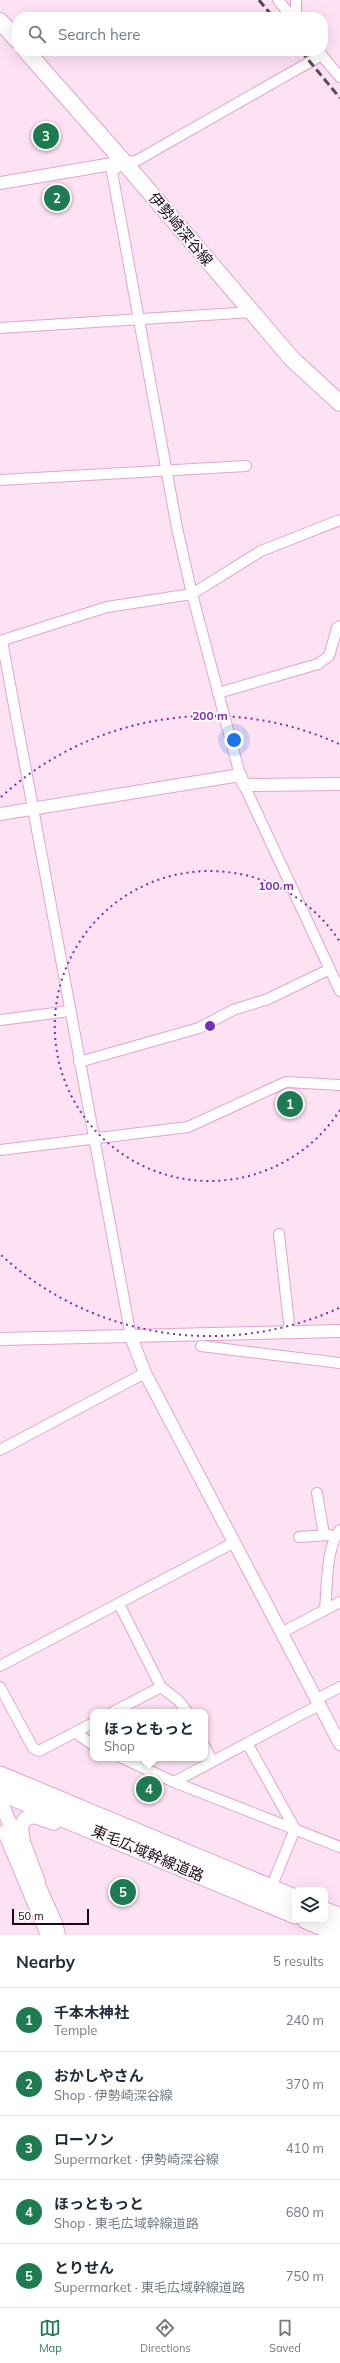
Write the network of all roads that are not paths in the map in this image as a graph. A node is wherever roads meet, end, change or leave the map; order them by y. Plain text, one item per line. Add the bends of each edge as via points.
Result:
1 (278, 0) edge
2 (296, 0) edge
3 (288, 12) edge
4 (296, 12) edge
5 (0, 21) edge
6 (12, 34) edge
7 (30, 56) edge
8 (315, 56) edge
9 (323, 56) edge
10 (338, 72) edge
11 (124, 162) junction
12 (0, 183) edge
13 (253, 312) junction
14 (139, 319) junction
15 (0, 328) edge
16 (340, 403) edge
17 (246, 466) dead end
18 (167, 470) junction
19 (0, 480) edge
20 (340, 520) edge
21 (192, 594) junction
22 (340, 626) edge
23 (1, 641) edge
24 (218, 693) junction
25 (242, 780) junction
26 (340, 784) edge
27 (33, 810) junction
28 (0, 814) edge
29 (330, 969) junction
30 (340, 991) edge
31 (70, 1011) junction
32 (0, 1020) edge
33 (79, 1062) junction
34 (340, 1085) edge
35 (94, 1139) junction
36 (0, 1150) edge
37 (279, 1234) dead end
38 (340, 1331) edge
39 (290, 1332) junction
40 (132, 1337) junction
41 (0, 1339) edge
42 (201, 1346) dead end
43 (340, 1363) edge
44 (145, 1373) junction
45 (0, 1450) edge
46 (317, 1493) dead end
47 (339, 1533) edge
48 (324, 1535) junction
49 (299, 1537) dead end
50 (233, 1543) junction
51 (340, 1602) edge
52 (119, 1604) junction
53 (325, 1610) junction
54 (282, 1633) junction
55 (0, 1666) edge
56 (0, 1687) edge
57 (161, 1687) junction
58 (340, 1687) edge
59 (318, 1702) junction
60 (119, 1709) edge
61 (185, 1709) edge
62 (90, 1725) edge
63 (76, 1733) junction
64 (90, 1743) edge
65 (247, 1743) junction
66 (340, 1744) edge
67 (208, 1753) edge
68 (128, 1761) edge
69 (212, 1761) junction
70 (0, 1775) edge
71 (174, 1782) junction
72 (0, 1792) edge
73 (0, 1801) edge
74 (0, 1822) edge
75 (295, 1829) junction
76 (112, 1839) junction
77 (340, 1847) edge
78 (38, 1882) junction
79 (271, 1888) junction
80 (292, 1897) edge
81 (292, 1914) edge
82 (328, 1915) edge
83 (316, 1923) edge
84 (340, 1930) edge
85 (48, 1935) edge
86 (58, 1935) edge

1 - 3 street
2 - 4 street
5 - 6 main road
7 - 11 main road, 伊勢崎深谷線
8 - 11 street via 136,161
9 - 10 street
11 - 12 street
11 - 13 main road, 伊勢崎深谷線
11 - 14 street via 112,172
13 - 14 street
13 - 16 main road, 伊勢崎深谷線 via 292,359
14 - 15 street
14 - 18 street
17 - 18 street
18 - 19 street
18 - 21 street
20 - 21 street via 261,551
21 - 23 street via 107,606
21 - 24 street
22 - 24 street via 337,628 329,656 318,664
23 - 27 street
24 - 25 street
25 - 26 street
25 - 27 street
25 - 29 street
27 - 28 street
27 - 31 street
29 - 30 street
29 - 33 street via 268,999 233,1010 198,1028
31 - 32 street
31 - 33 street
33 - 35 street
34 - 35 street via 286,1082 188,1127
35 - 36 street
35 - 40 street
37 - 39 street
38 - 39 street
39 - 40 street
40 - 41 street
40 - 44 street
42 - 43 street
44 - 45 street
44 - 50 street
46 - 48 street
47 - 48 street
47 - 53 street via 330,1557
48 - 49 street
50 - 52 street
50 - 54 street
51 - 53 street
52 - 55 street
52 - 57 street
53 - 54 street
54 - 59 street
56 - 63 street via 33,1748 39,1751
57 - 60 street
57 - 61 street
58 - 59 street
59 - 65 street
59 - 66 street
62 - 63 street
63 - 64 street
65 - 69 street
65 - 75 street
67 - 69 street
68 - 71 street
69 - 71 street
70 - 79 highway, 東毛広域幹線道路
71 - 75 street
72 - 76 highway, 東毛広域幹線道路
73 - 78 main road
74 - 85 main road
75 - 77 street
75 - 79 street
76 - 78 main road via 80,1834 38,1817 29,1817 21,1826 21,1832
76 - 81 highway, 東毛広域幹線道路
78 - 86 main road
79 - 80 highway, 東毛広域幹線道路
82 - 84 highway
83 - 84 highway

